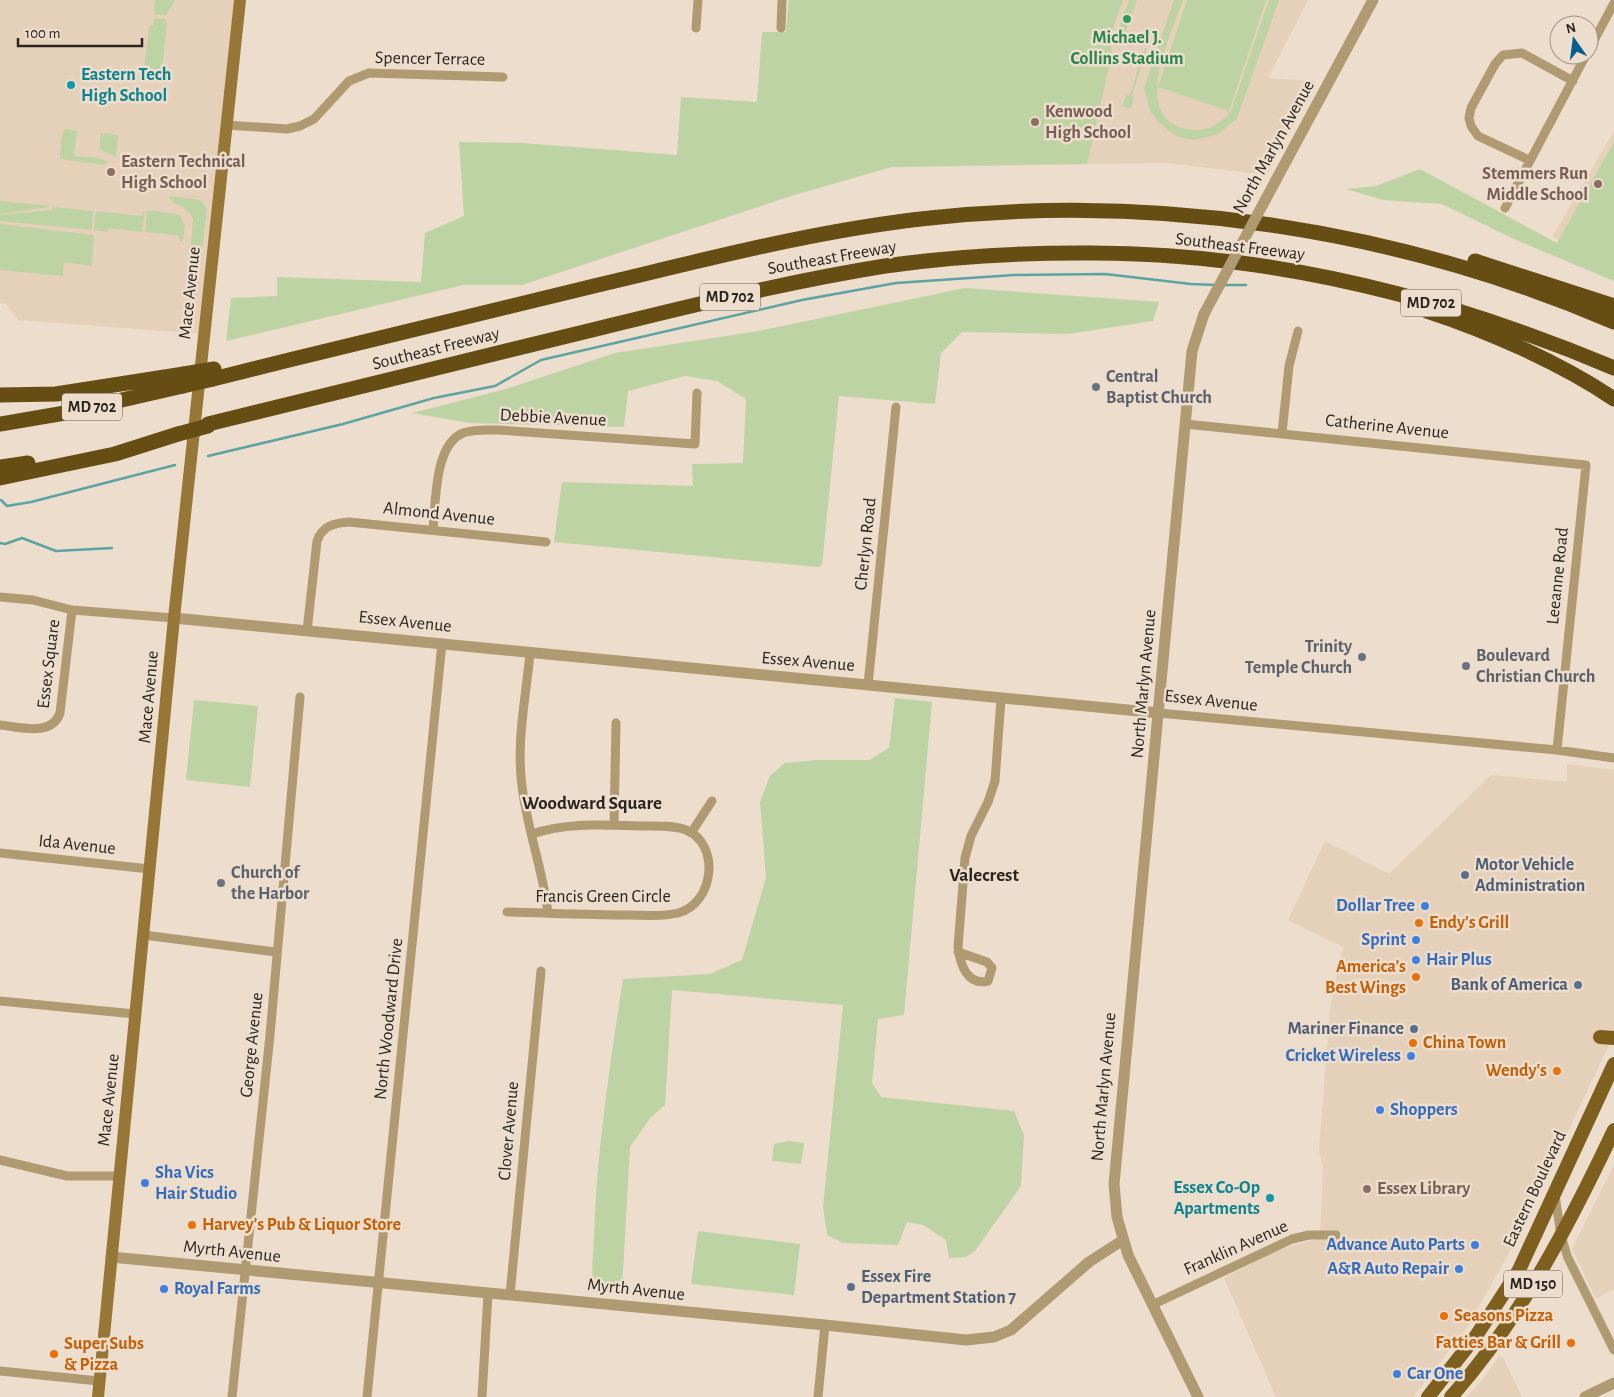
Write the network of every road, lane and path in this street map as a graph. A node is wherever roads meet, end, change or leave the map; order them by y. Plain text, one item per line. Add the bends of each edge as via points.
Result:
1 (240, 0) edge
2 (698, 0) edge
3 (782, 0) edge
4 (1373, 0) edge
5 (1614, 3) edge
6 (696, 28) dead end
7 (781, 28) dead end
8 (1599, 31) edge
9 (1581, 65) edge
10 (503, 77) dead end
11 (1572, 81) junction
12 (226, 125) junction
13 (1529, 160) junction
14 (1505, 208) dead end
15 (1260, 223) junction
16 (1241, 264) junction
17 (1614, 306) edge
18 (1614, 322) edge
19 (1298, 330) dead end
20 (1614, 368) edge
21 (184, 380) junction
22 (697, 393) dead end
23 (0, 395) edge
24 (1614, 399) edge
25 (896, 407) dead end
26 (0, 424) edge
27 (1185, 424) junction
28 (178, 433) junction
29 (1282, 433) junction
30 (1586, 465) joint
31 (0, 467) edge
32 (0, 478) edge
33 (433, 529) junction
34 (546, 542) dead end
35 (0, 597) edge
36 (72, 610) junction
37 (174, 618) junction
38 (307, 631) junction
39 (442, 643) junction
40 (530, 653) junction
41 (868, 685) junction
42 (300, 697) dead end
43 (1001, 699) junction
44 (1159, 713) junction
45 (616, 723) dead end
46 (0, 725) edge
47 (1557, 750) junction
48 (1614, 758) edge
49 (712, 801) dead end
50 (614, 825) junction
51 (691, 833) junction
52 (532, 834) junction
53 (0, 853) edge
54 (150, 868) junction
55 (507, 912) dead end
56 (548, 913) junction
57 (144, 935) junction
58 (276, 952) junction
59 (958, 952) dead end
60 (541, 971) dead end
61 (0, 1001) edge
62 (135, 1014) junction
63 (1600, 1037) dead end
64 (1614, 1038) edge
65 (1614, 1064) edge
66 (1614, 1130) edge
67 (0, 1160) edge
68 (119, 1176) junction
69 (1554, 1192) junction
70 (1336, 1235) dead end
71 (1561, 1236) junction
72 (1123, 1240) junction
73 (111, 1257) junction
74 (245, 1271) junction
75 (379, 1283) junction
76 (488, 1294) junction
77 (510, 1295) junction
78 (1152, 1305) junction
79 (825, 1325) junction
80 (1614, 1350) edge
81 (0, 1372) edge
82 (99, 1381) junction
83 (1614, 1382) edge
84 (98, 1397) edge
85 (232, 1397) edge
86 (367, 1397) edge
87 (482, 1397) edge
88 (818, 1397) edge
89 (1198, 1397) edge
90 (1428, 1397) edge
91 (1451, 1397) edge
92 (1585, 1397) edge

1 - 12 main road, Mace Avenue
2 - 6 street
3 - 7 street
4 - 27 street, North Marlyn Avenue, bridge via 1204,314 1192,350
5 - 8 street
9 - 11 street
10 - 12 street, Spencer Terrace via 369,73 349,81 314,119 300,126 287,129
11 - 13 street
11 - 13 street via 1522,53 1503,55 1494,64 1471,108 1471,126 1478,136
12 - 37 main road, Mace Avenue
13 - 14 street
15 - 17 highway via 1416,245
15 - 18 highway, Southeast Freeway / MD 702 via 1374,244 1454,265 1513,283
15 - 21 highway, Southeast Freeway / MD 702, bridge via 1184,215 1082,211 979,214 885,224 780,242 325,351
16 - 20 highway, Southeast Freeway / MD 702 via 1348,282 1445,306 1521,331
16 - 24 highway via 1348,286 1442,316 1559,367
16 - 28 highway, Southeast Freeway / MD 702, bridge via 1082,253 983,256 889,266 725,298
19 - 29 street via 1289,366
21 - 23 highway via 56,394
21 - 26 highway, MD 702 via 65,413
22 - 33 street, Debbie Avenue via 695,444 498,430 461,434 448,444 442,459
25 - 41 street, Cherlyn Road
27 - 29 street, Catherine Avenue
27 - 44 street, North Marlyn Avenue
28 - 31 highway, Southeast Freeway / MD 702 via 73,456
28 - 32 highway via 99,458
29 - 30 street, Catherine Avenue
30 - 47 street, Leeanne Road
33 - 34 street, Almond Avenue
33 - 38 street, Almond Avenue via 349,522 328,526 317,541
35 - 36 street, Essex Avenue via 33,600
36 - 37 street, Essex Avenue
36 - 46 street, Essex Square via 60,713 56,723 40,729
37 - 38 street, Essex Avenue
37 - 54 main road, Mace Avenue
38 - 39 street, Essex Avenue
39 - 40 street, Essex Avenue
39 - 75 street, North Woodward Drive
40 - 41 street, Essex Avenue
40 - 52 street via 520,764
41 - 43 street, Essex Avenue
42 - 58 street, George Avenue
43 - 44 street, Essex Avenue
43 - 59 street via 996,780 971,836 965,858
44 - 47 street, Essex Avenue
44 - 72 street, North Marlyn Avenue via 1114,1168 1114,1199
45 - 50 street
47 - 48 street, Essex Avenue
49 - 51 street
50 - 51 street via 675,828
50 - 52 street via 571,825
51 - 56 street, Francis Green Circle via 704,849 710,874 698,900 687,910 659,916
52 - 56 street
53 - 54 street, Ida Avenue
54 - 57 main road, Mace Avenue
55 - 56 street, Francis Green Circle
57 - 58 street
57 - 62 main road, Mace Avenue
58 - 74 street, George Avenue
60 - 77 street, Clover Avenue
61 - 62 street
62 - 68 main road, Mace Avenue
63 - 64 main road
65 - 69 main road, Eastern Boulevard / MD 150
66 - 71 main road, MD 150
67 - 68 street via 67,1176
68 - 73 main road, Mace Avenue
69 - 71 street
69 - 90 main road, Eastern Boulevard / MD 150 via 1519,1270 1476,1336
70 - 78 street, Franklin Avenue via 1292,1239
71 - 80 street via 1568,1258
71 - 91 main road, MD 150 via 1484,1360
72 - 78 street, North Marlyn Avenue
72 - 79 street, Myrth Avenue via 1089,1262 1023,1322 994,1337 966,1340
73 - 74 street, Myrth Avenue
73 - 82 main road, Mace Avenue
74 - 75 street, Myrth Avenue
74 - 85 street, George Avenue
75 - 76 street, Myrth Avenue
75 - 86 street, North Woodward Drive
76 - 77 street, Myrth Avenue
76 - 87 street
77 - 79 street, Myrth Avenue
78 - 89 street, North Marlyn Avenue
79 - 88 street
81 - 82 street
82 - 84 main road, Mace Avenue
83 - 92 street

